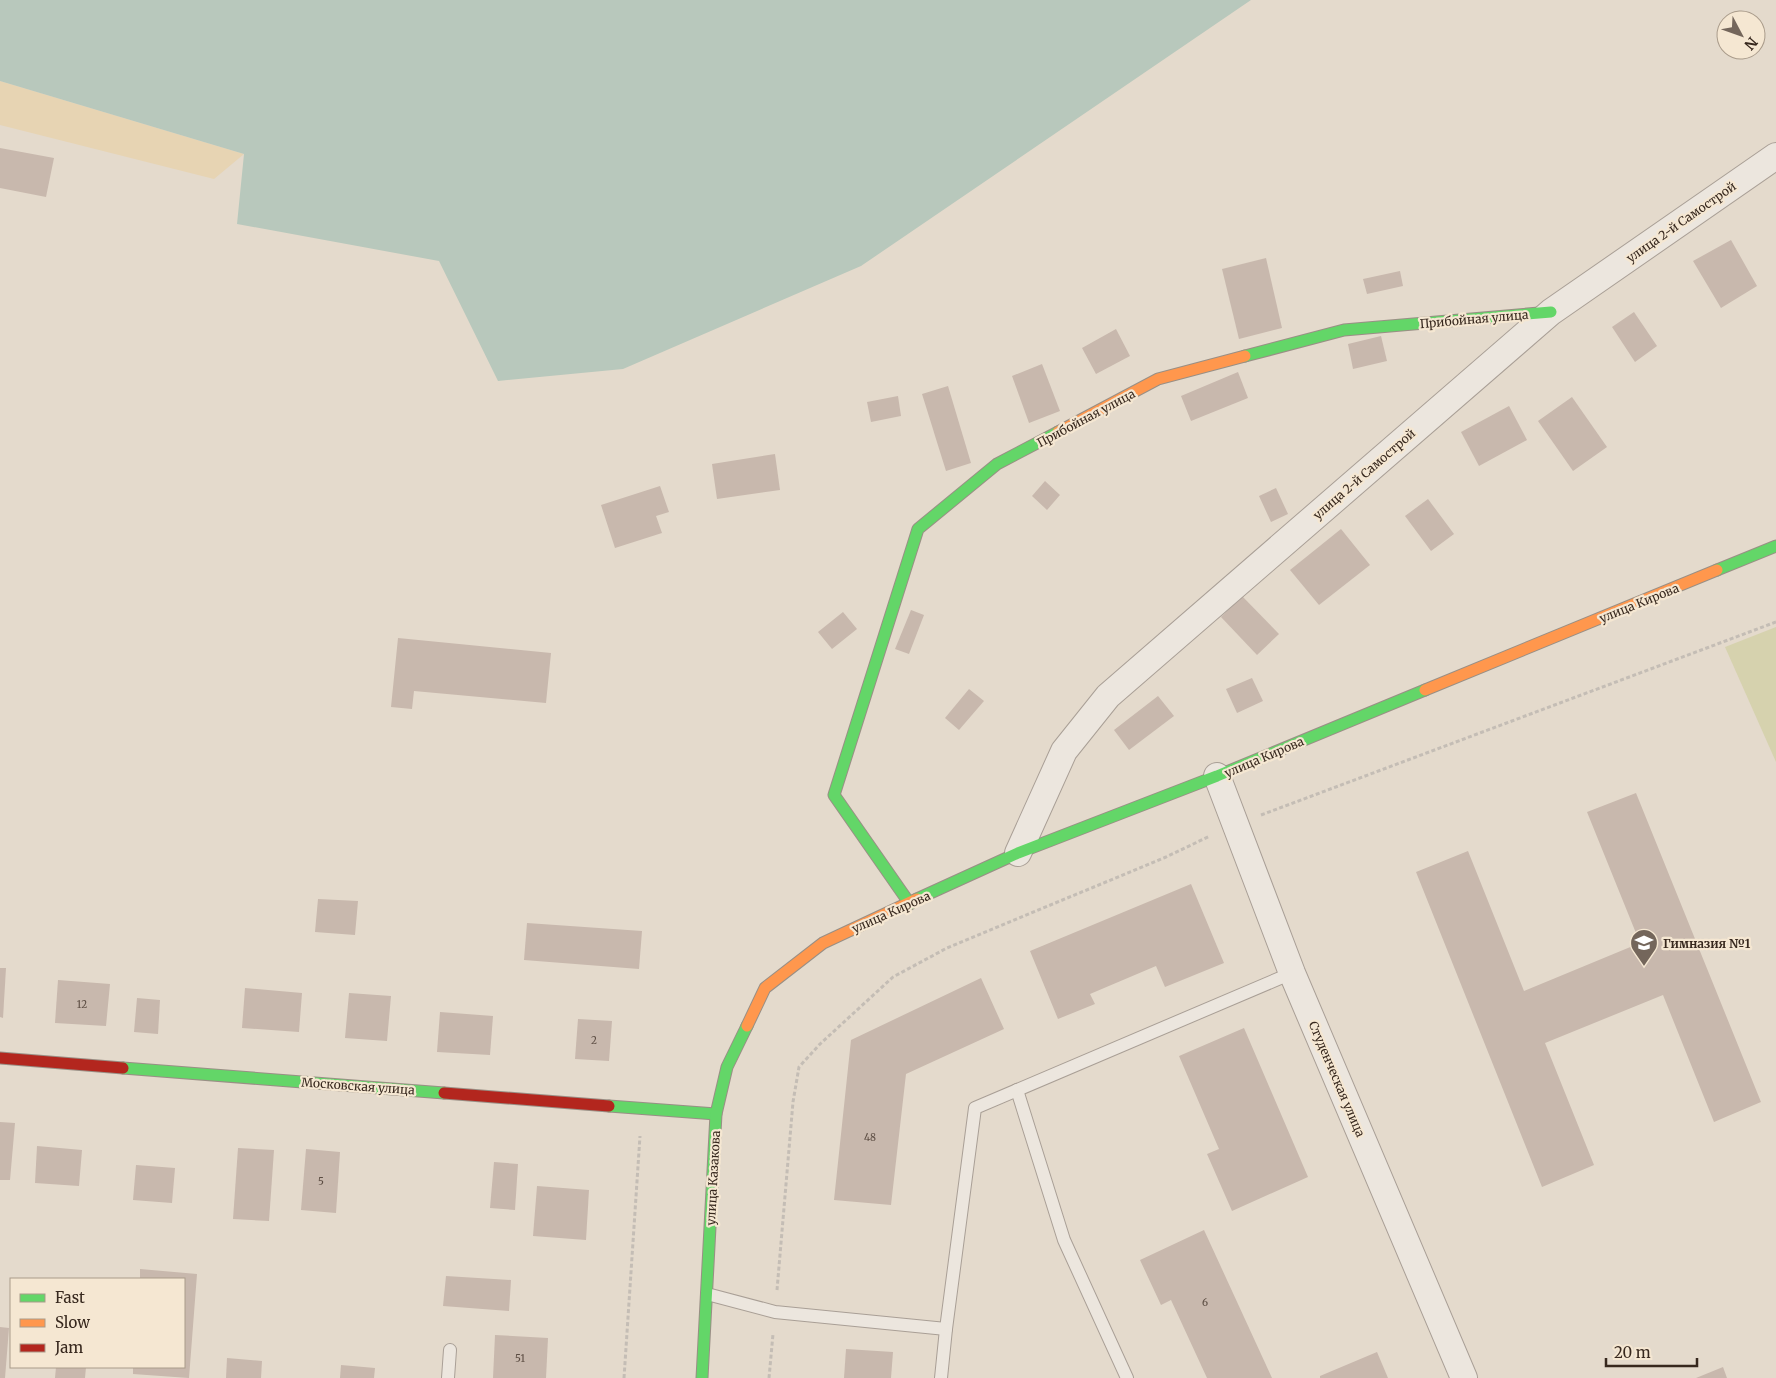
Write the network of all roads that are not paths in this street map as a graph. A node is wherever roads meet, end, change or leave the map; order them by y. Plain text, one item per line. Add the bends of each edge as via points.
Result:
1 (1776, 156) edge
2 (1550, 312) junction
3 (1776, 546) edge
4 (1217, 776) junction
5 (1018, 853) junction
6 (910, 904) junction
7 (1292, 974) junction
8 (765, 988) joint
9 (0, 1058) edge
10 (1017, 1090) junction
11 (716, 1114) junction
12 (707, 1294) junction
13 (946, 1329) junction
14 (450, 1350) dead end
15 (448, 1378) edge
16 (702, 1378) edge
17 (941, 1378) edge
18 (1128, 1378) edge
19 (1464, 1378) edge

1 - 2 street, улица 2-й Самострой
2 - 5 street, улица 2-й Самострой via 1108,696 1064,751
2 - 6 main road, Прибойная улица via 1344,330 1158,379 997,464 918,529 834,795
3 - 4 main road, улица Кирова
4 - 5 main road, улица Кирова
4 - 7 street, Студенческая улица
5 - 6 main road, улица Кирова
6 - 8 main road, улица Кирова via 823,943
7 - 10 lane
7 - 19 street, Студенческая улица
8 - 11 main road, улица Казакова via 727,1067
9 - 11 main road, Московская улица
10 - 13 lane via 975,1108
10 - 18 lane via 1064,1240
11 - 12 main road, улица Казакова
12 - 13 lane via 775,1312
12 - 16 main road, улица Казакова
13 - 17 lane
14 - 15 lane

